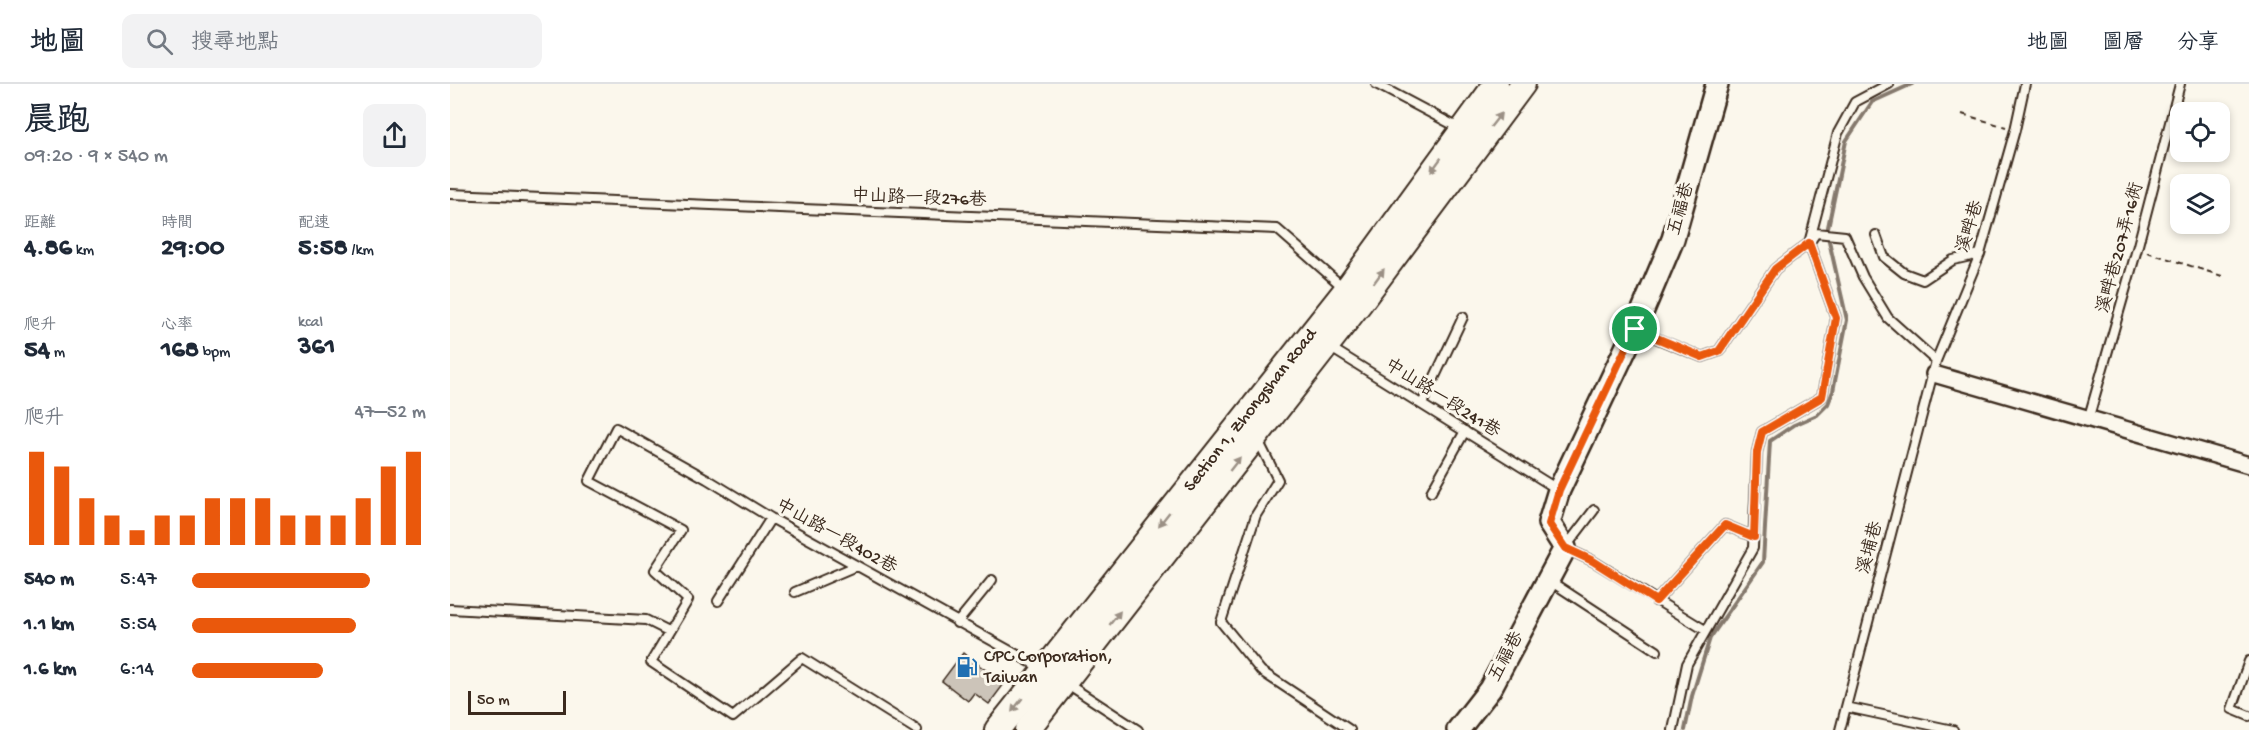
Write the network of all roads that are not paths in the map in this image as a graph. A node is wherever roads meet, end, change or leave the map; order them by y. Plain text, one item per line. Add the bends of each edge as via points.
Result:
1 (1376, 84) edge
2 (1496, 84) edge
3 (1523, 84) edge
4 (1717, 84) edge
5 (1889, 84) edge
6 (2025, 84) edge
7 (2180, 84) edge
8 (1469, 137) junction
9 (450, 194) edge
10 (1876, 235) dead end
11 (1809, 243) junction
12 (1980, 254) junction
13 (1353, 296) junction
14 (1463, 317) dead end
15 (1635, 329) junction
16 (1318, 340) junction
17 (1935, 368) junction
18 (1422, 404) junction
19 (2088, 420) junction
20 (1465, 431) junction
21 (1256, 436) junction
22 (2249, 465) edge
23 (1559, 490) junction
24 (1431, 492) dead end
25 (1594, 510) dead end
26 (771, 518) junction
27 (1754, 537) junction
28 (1565, 548) junction
29 (856, 566) junction
30 (1548, 579) junction
31 (992, 580) dead end
32 (795, 592) dead end
33 (718, 601) dead end
34 (1656, 601) junction
35 (450, 609) edge
36 (957, 623) junction
37 (1705, 630) junction
38 (668, 631) junction
39 (1657, 651) dead end
40 (2249, 661) edge
41 (1054, 676) junction
42 (1846, 707) junction
43 (2249, 716) edge
44 (917, 730) edge
45 (997, 730) edge
46 (1027, 730) edge
47 (1137, 730) edge
48 (1350, 730) edge
49 (1458, 730) edge
50 (1673, 730) edge
51 (1840, 730) edge
52 (1953, 730) edge

1 - 8 lane
2 - 8 main road, Section 1, Zhongshan Road
8 -> 3 main road, Section 1, Zhongshan Road
4 - 15 street, 五福巷 via 1673,240
5 - 11 lane via 1855,102 1838,133
6 - 12 lane, 溪畔巷
7 - 19 lane, 溪畔巷207弄16衖
8 - 13 main road, Section 1, Zhongshan Road
9 - 13 lane, 中山路一段276巷 via 1277,230
10 - 12 lane via 1884,257 1904,273 1923,280 1953,261
11 - 15 lane via 1775,269 1719,351 1702,357
11 - 17 lane via 1816,233 1845,236 1863,277 1888,318
11 - 27 lane via 1836,318 1822,397 1762,432 1757,452
12 - 17 lane, 溪畔巷
13 - 16 main road, Section 1, Zhongshan Road
14 - 18 lane
15 - 23 street, 五福巷
16 - 18 lane, 中山路一段241巷
16 - 21 main road, Section 1, Zhongshan Road
16 -> 41 main road, Section 1, Zhongshan Road
17 - 19 street
17 - 42 lane, 溪埔巷
18 - 20 lane, 中山路一段241巷
19 - 22 street
20 - 23 lane, 中山路一段241巷
20 - 24 lane
41 -> 21 main road, Section 1, Zhongshan Road
21 - 48 lane via 1278,480 1256,515 1221,622 1261,671
23 - 28 street, 五福巷 via 1549,524
25 - 28 lane
26 - 29 lane, 中山路一段402巷
26 - 33 lane
26 - 38 lane, 中山路一段402巷 via 616,428 589,480 681,530 655,570 688,600
27 - 34 lane via 1725,525
27 - 37 lane via 1753,548
28 - 30 street, 五福巷
28 - 34 lane
29 - 32 lane
29 - 36 lane, 中山路一段402巷
30 - 39 lane
30 - 49 street, 五福巷 via 1490,689
31 - 36 lane
34 - 37 lane
35 - 38 lane via 646,620
36 - 41 lane, 中山路一段402巷
37 - 50 lane via 1687,664
38 - 44 lane via 651,662 733,717 802,658
40 - 43 lane via 2232,709
41 -> 45 main road, Section 1, Zhongshan Road
41 - 46 main road, Section 1, Zhongshan Road
41 - 47 lane, 中山路一段402巷
42 - 51 lane, 溪埔巷
42 - 52 lane

